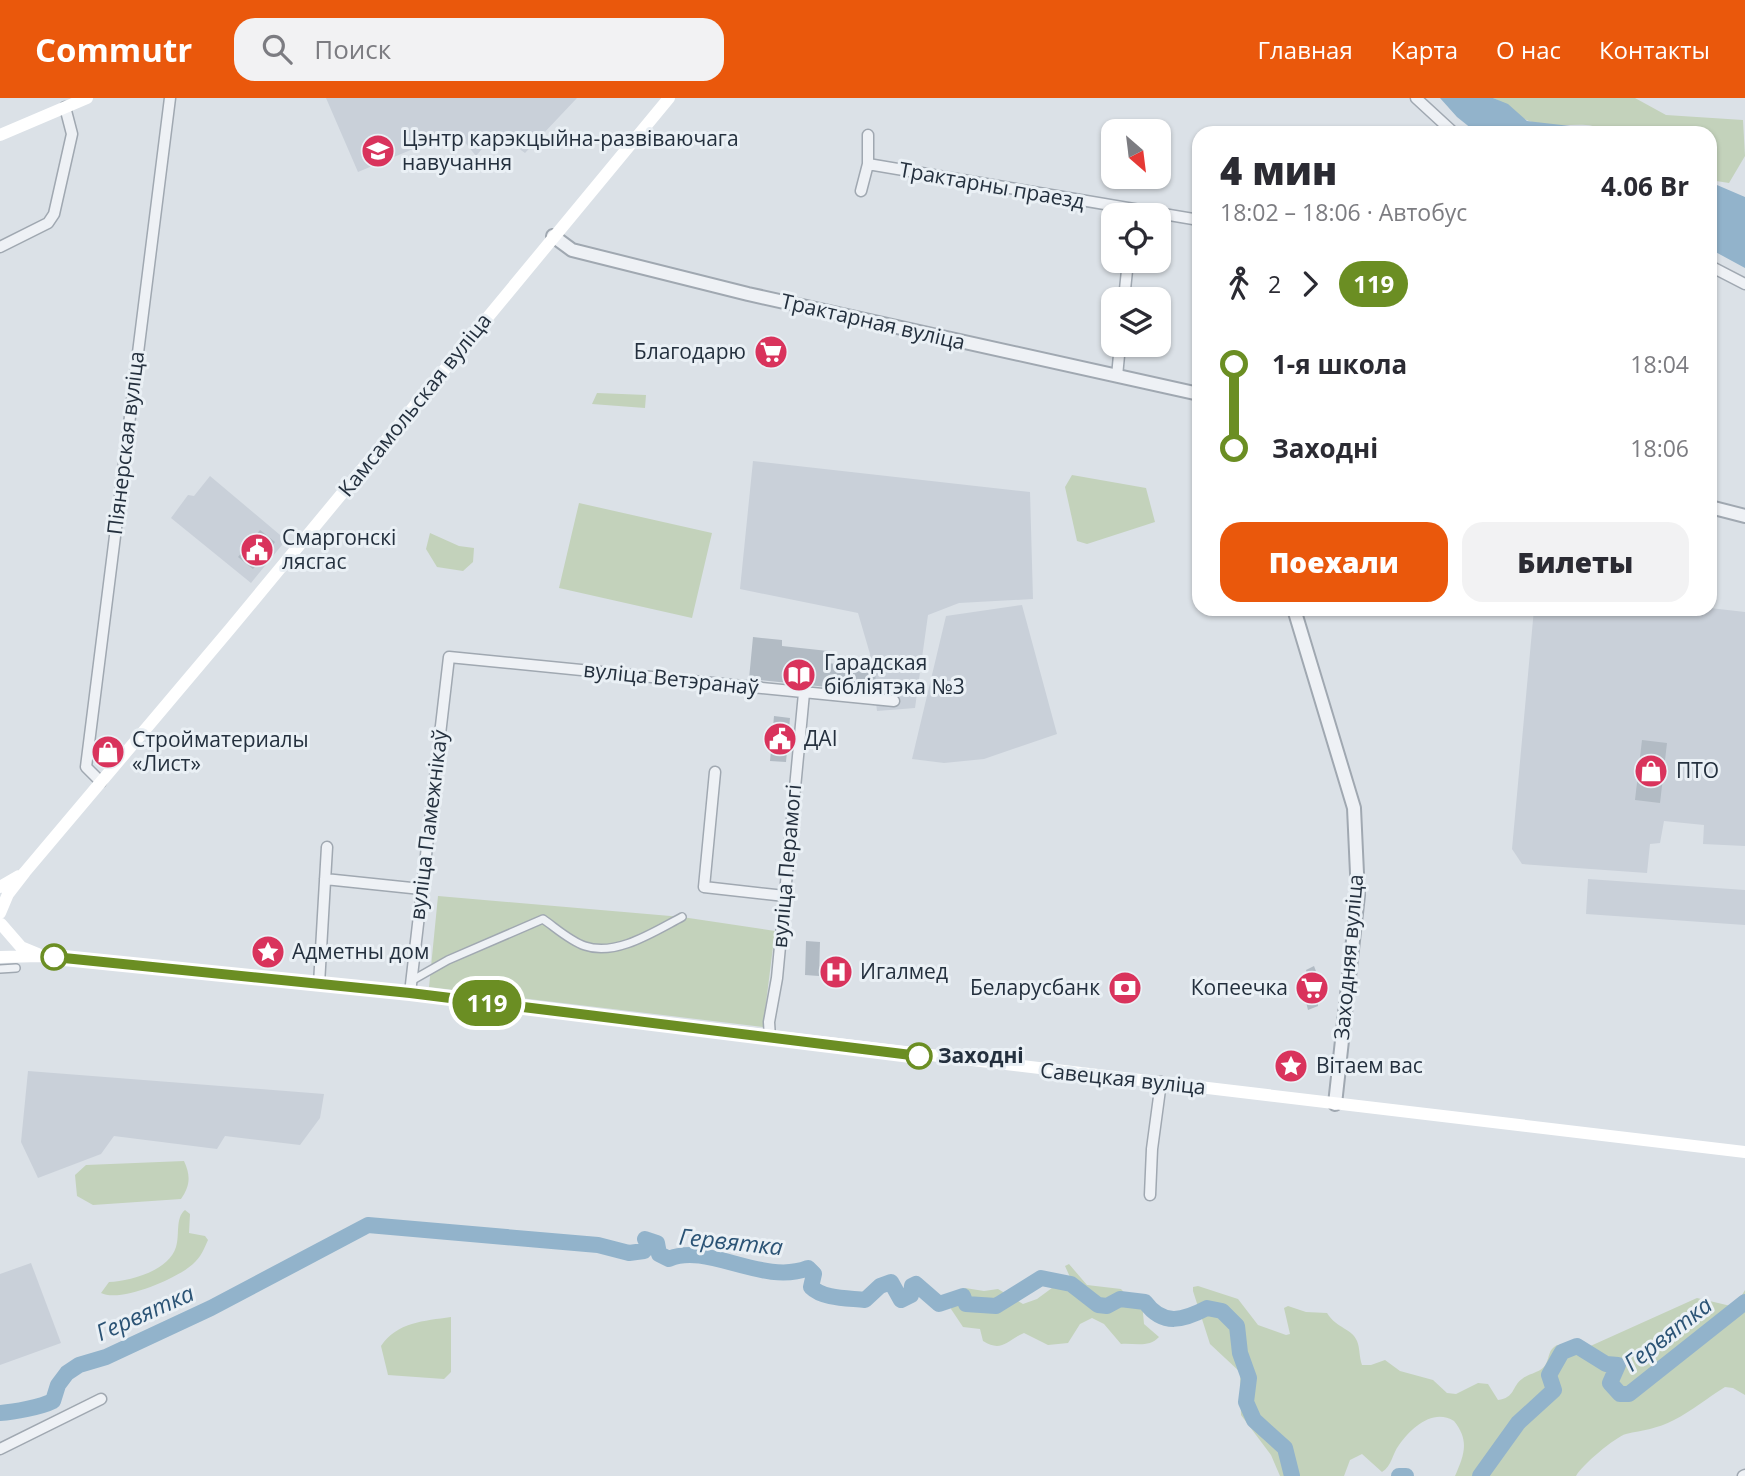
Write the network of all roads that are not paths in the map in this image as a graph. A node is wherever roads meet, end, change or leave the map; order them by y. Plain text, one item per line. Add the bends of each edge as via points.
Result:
1 (87, 98) edge
2 (170, 98) edge
3 (669, 98) edge
4 (1416, 98) edge
5 (65, 107) junction
6 (1446, 126) edge
7 (0, 135) edge
8 (868, 135) dead end
9 (868, 164) junction
10 (861, 191) dead end
11 (1101, 207) edge
12 (1171, 217) edge
13 (1192, 219) edge
14 (553, 236) junction
15 (0, 247) edge
16 (1717, 270) edge
17 (1745, 284) edge
18 (1118, 357) edge
19 (1116, 376) junction
20 (1192, 392) edge
21 (1717, 509) edge
22 (1745, 516) edge
23 (1296, 616) edge
24 (449, 657) joint
25 (804, 693) junction
26 (894, 701) dead end
27 (715, 772) dead end
28 (101, 782) junction
29 (327, 847) dead end
30 (25, 872) junction
31 (325, 879) junction
32 (0, 887) edge
33 (421, 889) junction
34 (785, 896) junction
35 (0, 913) edge
36 (682, 917) dead end
37 (0, 922) edge
38 (0, 936) edge
39 (41, 956) junction
40 (0, 957) edge
41 (16, 968) dead end
42 (0, 969) edge
43 (318, 984) junction
44 (410, 987) junction
45 (769, 1038) junction
46 (1161, 1082) junction
47 (1335, 1104) junction
48 (1745, 1152) edge
49 (1150, 1195) dead end
50 (100, 1399) dead end
51 (0, 1449) edge

1 - 5 main road
2 - 28 street, Піянерская вуліца via 86,767
3 - 14 main road, Камсамольская вуліца
4 - 6 street
5 - 7 main road
5 - 15 street via 72,134 54,214 48,223
8 - 9 street
9 - 10 street
9 - 11 street, Трактарны праезд
12 - 13 street, Трактарны праезд
14 - 19 street, Трактарная вуліца via 572,250
14 - 28 main road, Камсамольская вуліца
16 - 17 street
18 - 19 street
19 - 20 street, Трактарная вуліца
21 - 22 street
23 - 47 street, Заходняя вуліца via 1354,808 1358,895
24 - 25 street, вуліца Ветэранаў
24 - 33 street, вуліца Памежнікаў
25 - 26 street, вуліца Ветэранаў
25 - 34 street, вуліца Перамогі
27 - 34 street via 704,887
28 - 30 main road, Камсамольская вуліца
29 - 31 street
30 - 32 main road, Камсамольская вуліца
30 - 35 main road, Камсамольская вуліца
31 - 33 street
31 - 43 street
33 - 44 street, вуліца Памежнікаў
34 - 45 street, вуліца Перамогі
36 - 44 street via 644,937 605,949 585,946 543,919 459,956
37 - 38 main road
37 - 39 main road, Савецкая вуліца via 20,945
39 - 40 main road, Савецкая вуліца
39 - 43 main road, Савецкая вуліца
41 - 42 street
43 - 44 main road, Савецкая вуліца
44 - 45 main road, Савецкая вуліца
45 - 46 main road, Савецкая вуліца
46 - 47 main road, Савецкая вуліца
46 - 49 street
47 - 48 main road, Савецкая вуліца
50 - 51 street

